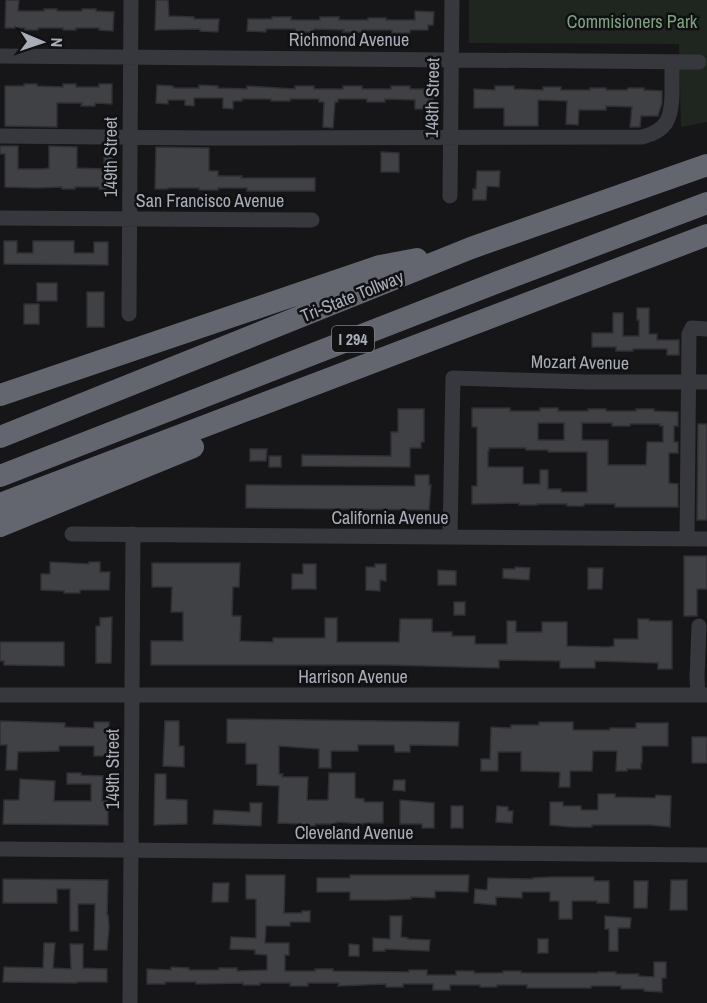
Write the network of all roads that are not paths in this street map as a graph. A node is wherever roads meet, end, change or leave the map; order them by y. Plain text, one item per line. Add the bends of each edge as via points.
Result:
1 (131, 0) edge
2 (452, 0) edge
3 (0, 56) edge
4 (130, 57) junction
5 (452, 60) junction
6 (672, 62) junction
7 (699, 62) dead end
8 (0, 136) edge
9 (129, 137) junction
10 (451, 137) junction
11 (707, 165) edge
12 (450, 196) dead end
13 (707, 203) edge
14 (0, 218) edge
15 (129, 219) junction
16 (312, 220) dead end
17 (707, 235) edge
18 (471, 248) junction
19 (129, 315) dead end
20 (707, 329) edge
21 (417, 346) junction
22 (58, 376) junction
23 (687, 382) junction
24 (707, 382) edge
25 (0, 394) edge
26 (0, 404) edge
27 (0, 437) edge
28 (0, 476) edge
29 (0, 504) edge
30 (0, 526) edge
31 (72, 534) dead end
32 (133, 534) junction
33 (450, 537) junction
34 (687, 538) junction
35 (707, 539) edge
36 (699, 626) dead end
37 (0, 695) edge
38 (132, 695) junction
39 (702, 695) edge
40 (0, 849) edge
41 (131, 850) junction
42 (707, 855) edge
43 (130, 1003) edge

1 - 4 street, 149th Street
2 - 5 street, 148th Street
3 - 4 street, Richmond Avenue
4 - 5 street, Richmond Avenue
4 - 9 street, 149th Street
5 - 6 street, Richmond Avenue
5 - 10 street, 148th Street
6 - 7 street, Richmond Avenue
6 - 10 street via 669,119 653,134
8 - 9 street
9 - 10 street
9 - 15 street, 149th Street
10 - 12 street, 148th Street
11 - 18 highway, Tri-State Tollway / I 294
13 - 28 highway, I 294
14 - 15 street, San Francisco Avenue
15 - 16 street, San Francisco Avenue
15 - 19 street, 149th Street
17 - 21 highway
18 - 22 highway via 380,266
18 - 27 highway, Tri-State Tollway / I 294
20 - 23 street via 692,328 689,333
21 - 29 highway
21 - 30 highway via 375,372
22 - 25 highway
22 - 26 highway
23 - 24 street, Mozart Avenue
23 - 33 street, Mozart Avenue via 453,378
23 - 34 street
31 - 32 street, California Avenue
32 - 33 street, California Avenue
32 - 38 street, 149th Street
33 - 34 street, California Avenue
34 - 35 street, California Avenue
36 - 39 street via 697,678
37 - 38 street, Harrison Avenue
38 - 39 street, Harrison Avenue
38 - 41 street, 149th Street
40 - 41 street, Cleveland Avenue
41 - 42 street, Cleveland Avenue
41 - 43 street, 149th Street

